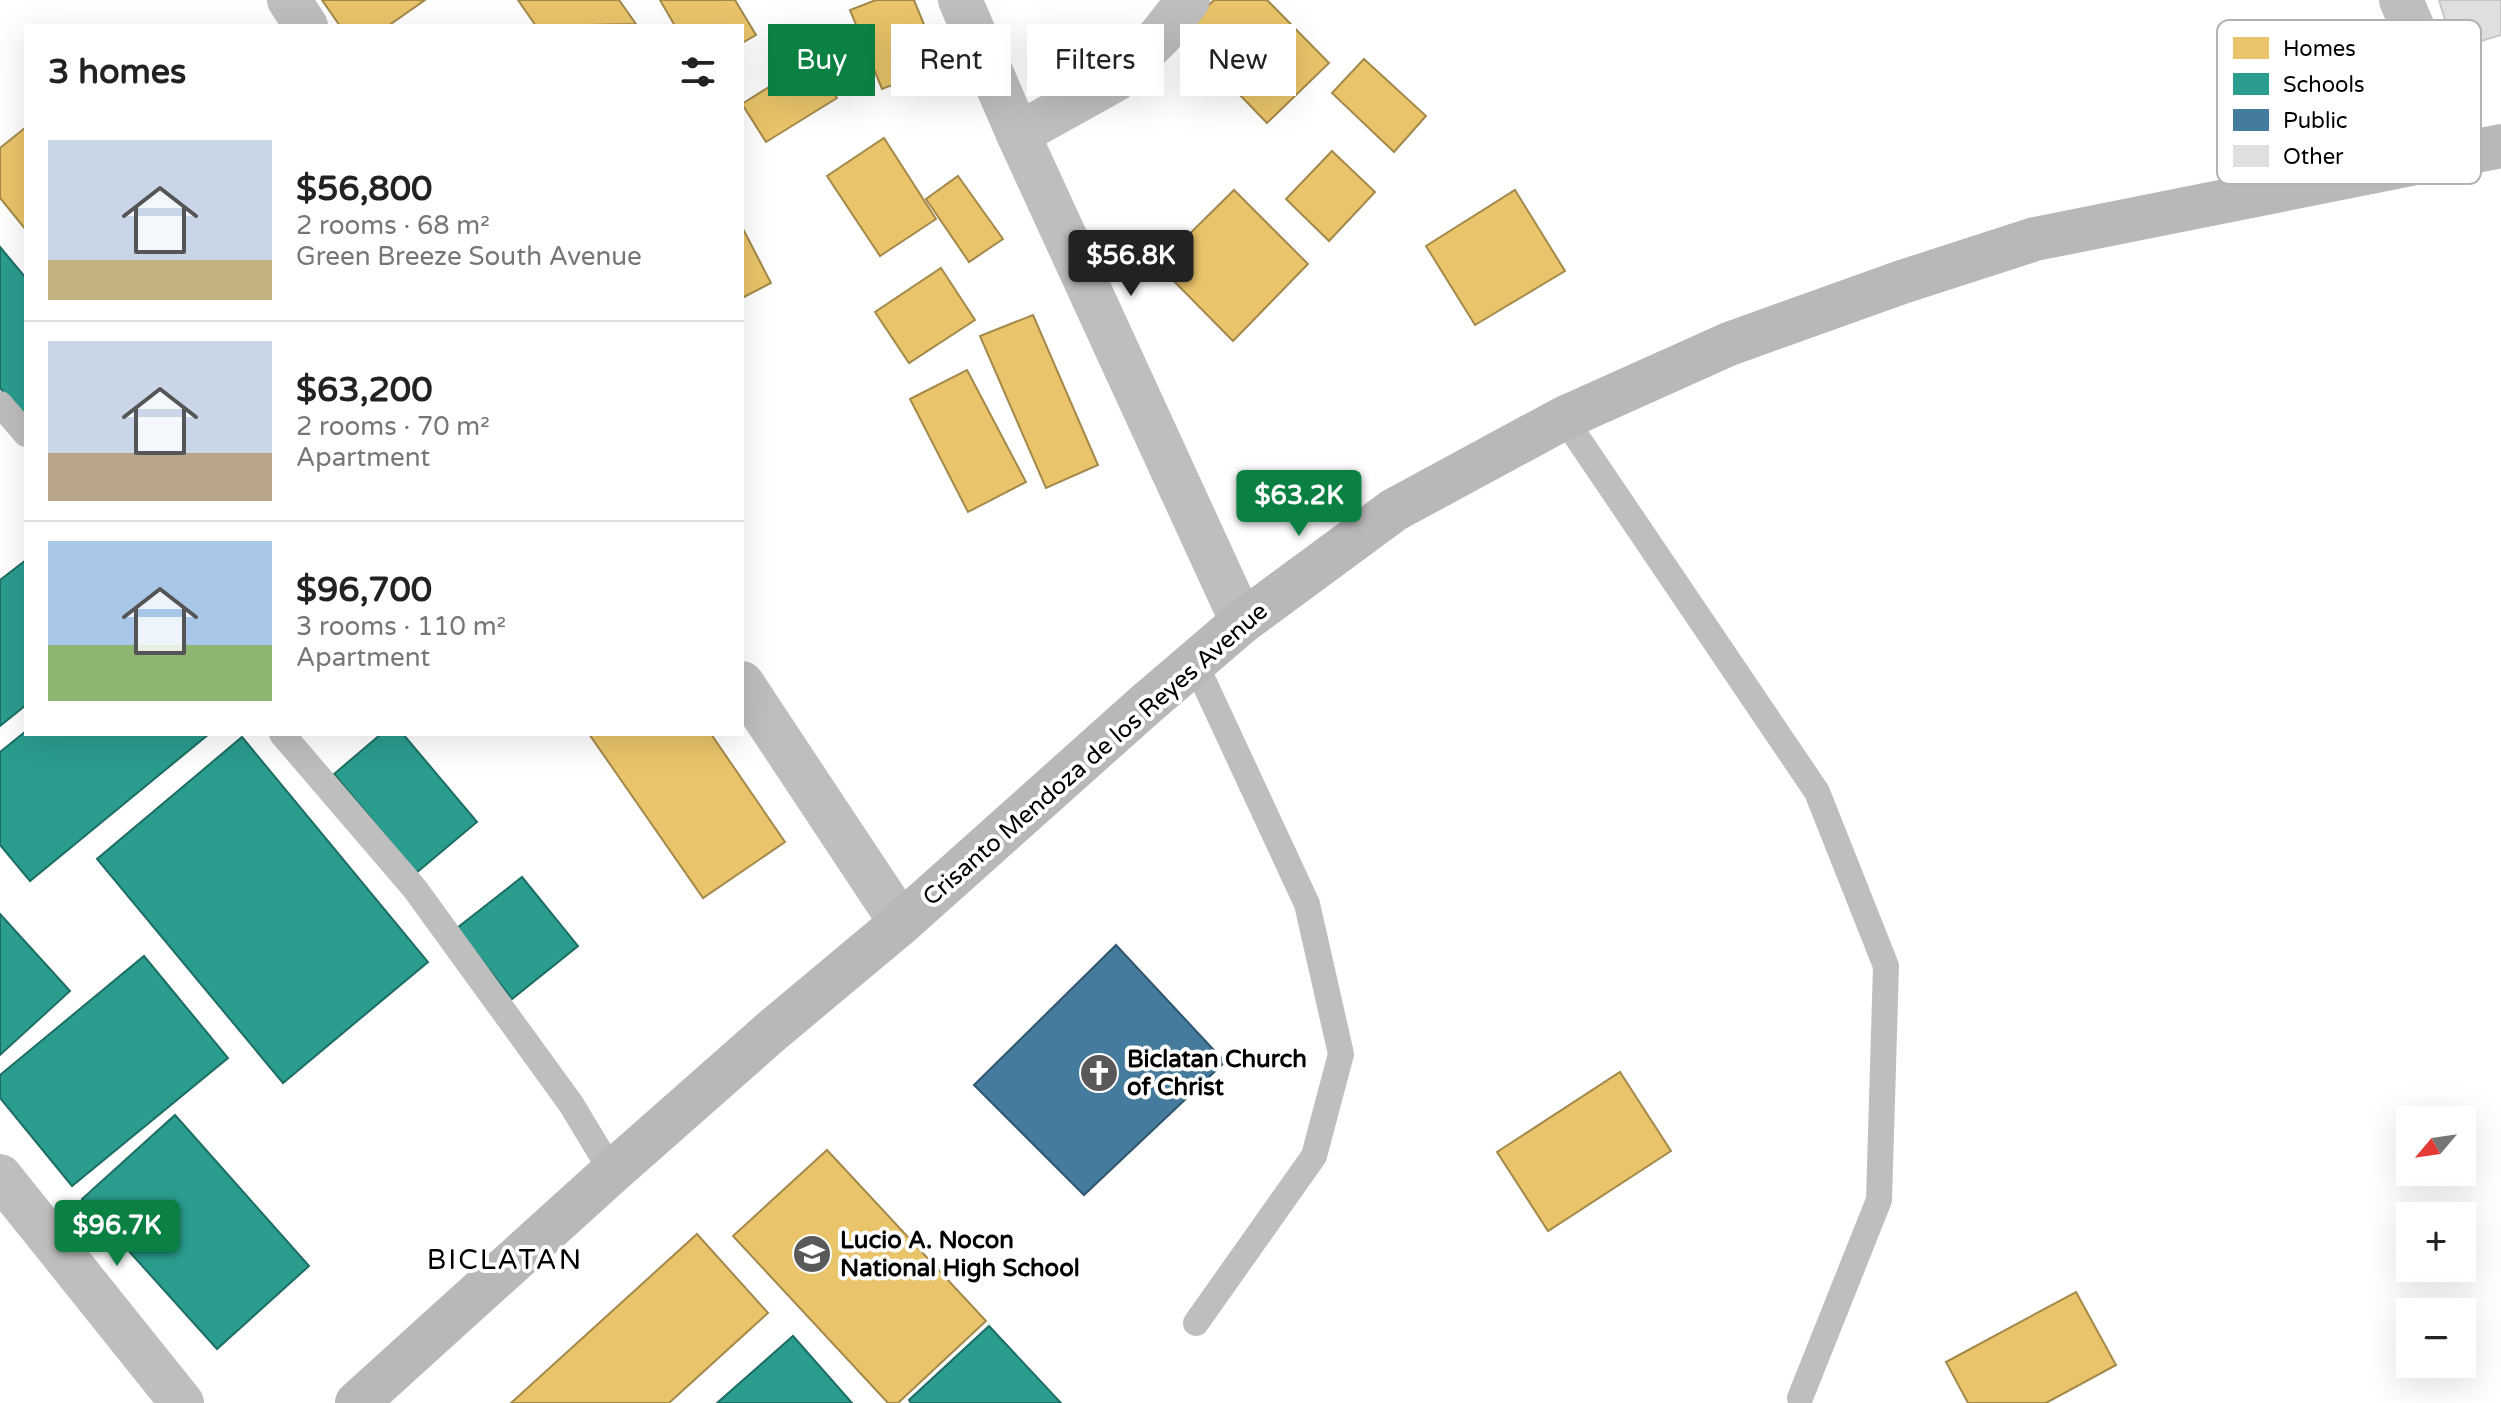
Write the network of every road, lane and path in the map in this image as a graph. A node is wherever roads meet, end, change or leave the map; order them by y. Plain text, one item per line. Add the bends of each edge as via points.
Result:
1 (289, 0) edge
2 (960, 0) edge
3 (1188, 0) edge
4 (2401, 0) edge
5 (2412, 20) edge
6 (305, 24) edge
7 (1018, 134) junction
8 (2312, 184) edge
9 (0, 404) edge
10 (1564, 418) junction
11 (24, 432) edge
12 (1242, 622) junction
13 (1195, 663) junction
14 (744, 686) edge
15 (284, 736) edge
16 (901, 923) junction
17 (612, 1172) junction
18 (0, 1176) edge
19 (1196, 1323) dead end
20 (1800, 1398) dead end
21 (182, 1403) edge
22 (357, 1403) edge

1 - 6 street
2 - 7 street
3 - 7 street via 1115,80
4 - 5 street
7 - 12 street
8 - 10 main road, Crisanto Mendoza de los Reyes Avenue via 2035,239 1729,344
9 - 11 lane
10 - 12 main road, Crisanto Mendoza de los Reyes Avenue via 1394,510
10 - 20 lane via 1817,792 1886,966 1879,1200
12 - 13 main road, Crisanto Mendoza de los Reyes Avenue
13 - 16 main road, Crisanto Mendoza de los Reyes Avenue
13 - 19 lane via 1307,904 1341,1054 1314,1156
14 - 16 street
15 - 17 lane via 415,889 571,1104
16 - 17 main road, Crisanto Mendoza de los Reyes Avenue
17 - 22 main road, Crisanto Mendoza de los Reyes Avenue
18 - 21 street

